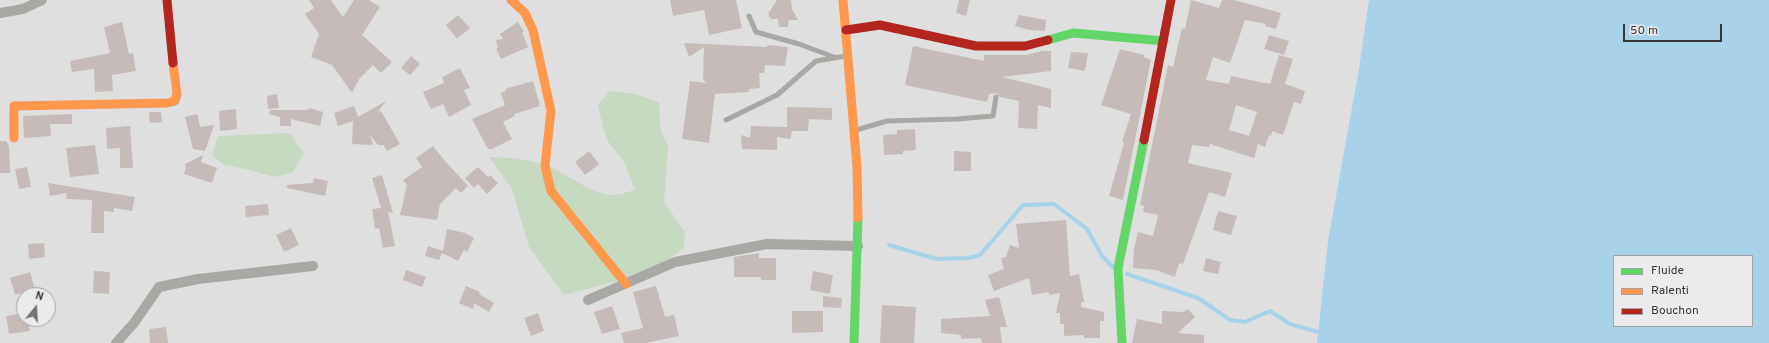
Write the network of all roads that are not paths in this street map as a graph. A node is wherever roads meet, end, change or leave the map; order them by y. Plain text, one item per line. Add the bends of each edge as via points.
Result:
1 (42, 0) edge
2 (168, 0) edge
3 (511, 0) edge
4 (844, 0) edge
5 (1171, 0) edge
6 (0, 12) edge
7 (749, 16) dead end
8 (846, 30) junction
9 (1164, 41) junction
10 (849, 55) junction
11 (835, 58) junction
12 (996, 97) dead end
13 (726, 120) dead end
14 (856, 130) junction
15 (14, 138) dead end
16 (858, 246) junction
17 (313, 266) dead end
18 (626, 284) junction
19 (588, 300) dead end
20 (116, 343) edge
21 (854, 343) edge
22 (1122, 343) edge

1 - 6 street via 23,9
2 - 15 street via 176,86 175,101 14,106
3 - 18 street via 525,13 533,30 551,111 545,166 551,191
4 - 8 street
5 - 9 street
7 - 11 lane via 756,32 799,44
8 - 9 street via 880,25 976,46 1025,46 1073,34
8 - 10 street
9 - 22 street via 1118,268
10 - 11 lane
10 - 14 street
11 - 13 lane via 816,61 777,95
12 - 14 lane via 993,116 888,121
14 - 16 street
16 - 18 street via 767,244 675,262
16 - 21 street
17 - 20 street via 198,279 160,287
18 - 19 street

